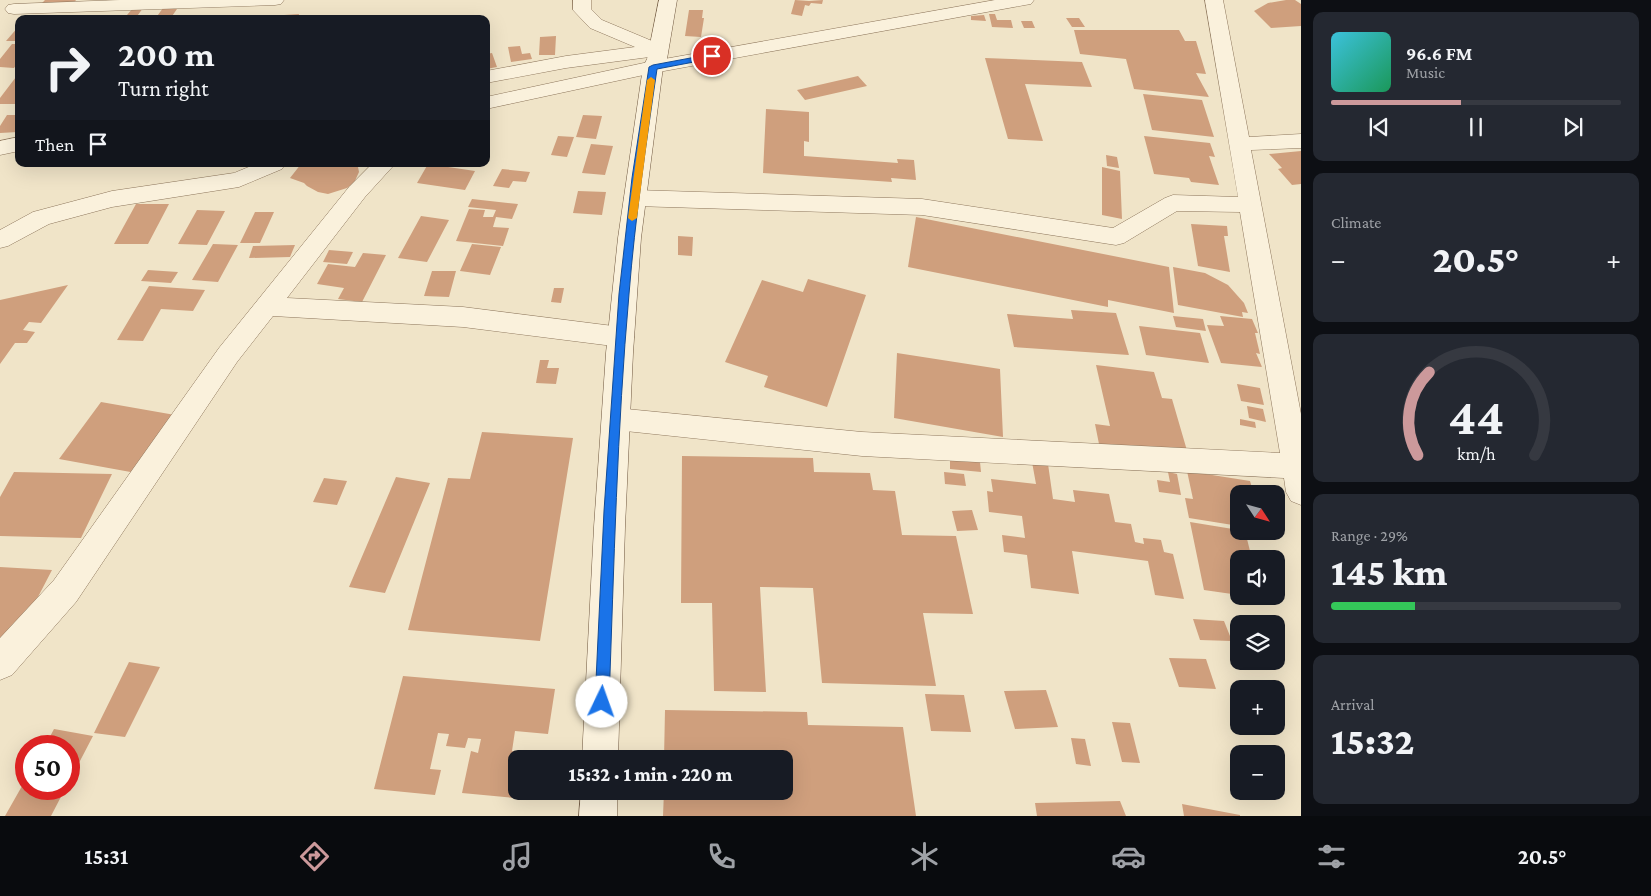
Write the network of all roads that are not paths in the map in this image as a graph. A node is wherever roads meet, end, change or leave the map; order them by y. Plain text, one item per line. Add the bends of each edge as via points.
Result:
1 (275, 0) edge
2 (582, 0) edge
3 (668, 0) edge
4 (1025, 0) edge
5 (1214, 0) edge
6 (14, 9) edge
7 (656, 59) junction
8 (490, 76) edge
9 (490, 102) edge
10 (1301, 141) edge
11 (1238, 144) junction
12 (15, 145) edge
13 (0, 148) edge
14 (267, 167) edge
15 (381, 167) edge
16 (635, 198) junction
17 (1249, 205) junction
18 (0, 240) edge
19 (267, 306) junction
20 (621, 336) junction
21 (616, 419) junction
22 (1299, 479) edge
23 (0, 663) edge
24 (600, 750) edge
25 (599, 800) edge
26 (598, 816) edge

1 - 6 street
2 - 7 street via 582,10 596,24
3 - 7 street
4 - 7 street
5 - 11 street
7 - 8 street via 566,62
7 - 9 street
7 - 16 street
10 - 11 street
11 - 17 street
12 - 13 street
14 - 18 street via 239,180 112,199 41,218
15 - 19 street via 357,192
16 - 17 street via 922,207 1116,237 1173,203
16 - 20 street
17 - 22 street
19 - 20 street via 463,318
19 - 23 street via 228,355 65,591
20 - 21 street
21 - 22 street via 862,444
21 - 24 street
25 - 26 street

